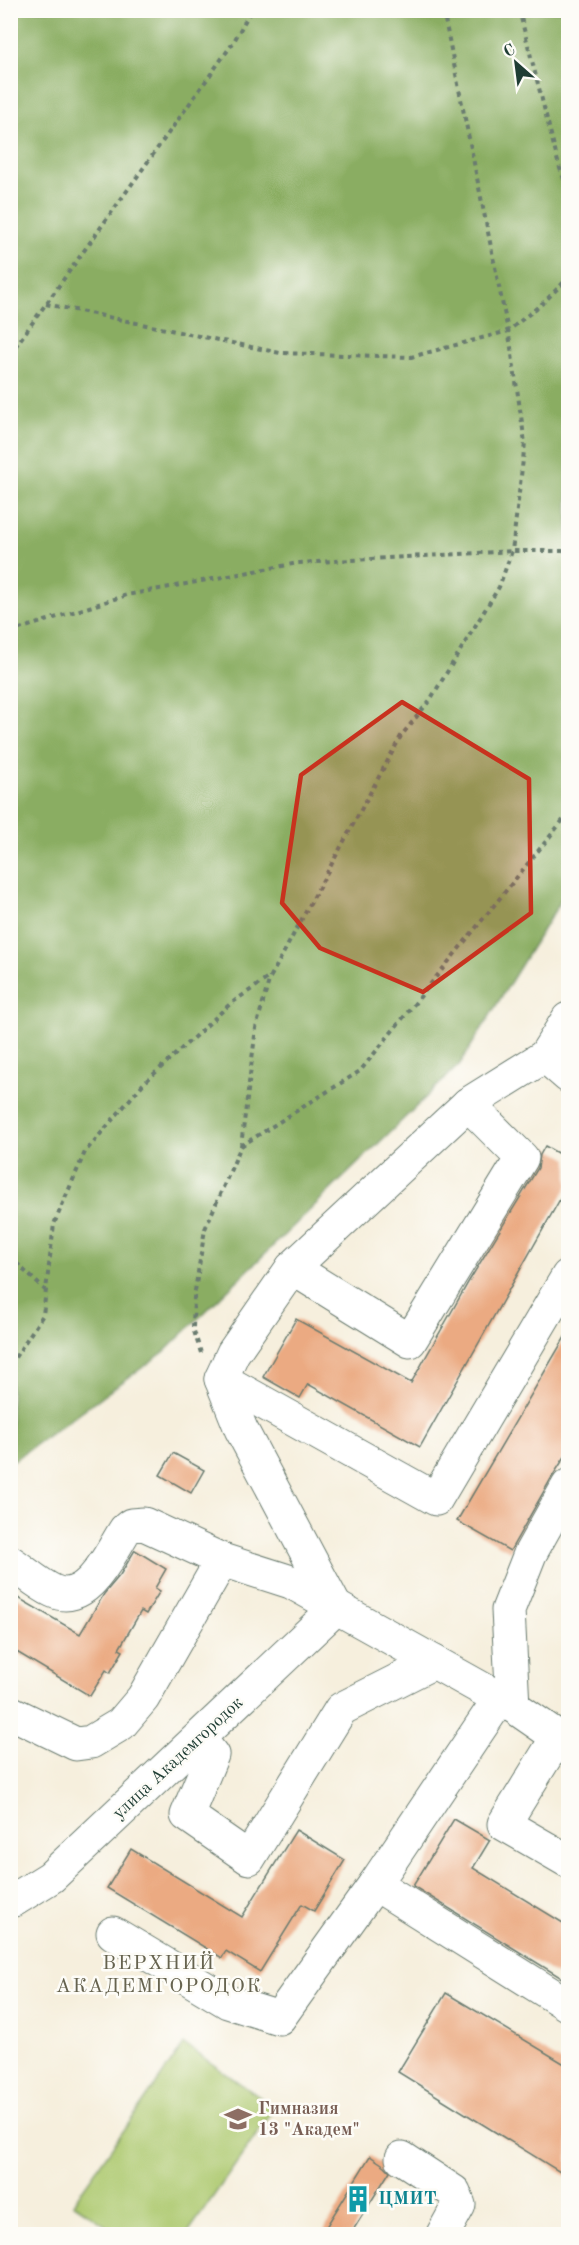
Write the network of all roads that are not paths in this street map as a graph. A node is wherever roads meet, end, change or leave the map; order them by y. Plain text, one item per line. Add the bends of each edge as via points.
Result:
1 (568, 1019) edge
2 (557, 1066) edge
3 (468, 1104) junction
4 (292, 1268) junction
5 (568, 1276) edge
6 (222, 1379) junction
7 (568, 1486) edge
8 (222, 1560) junction
9 (10, 1562) edge
10 (336, 1608) junction
11 (434, 1662) junction
12 (507, 1702) junction
13 (10, 1712) edge
14 (199, 1737) junction
15 (563, 1741) edge
16 (568, 1861) edge
17 (375, 1884) junction
18 (14, 1900) dead end
19 (114, 1933) dead end
20 (568, 2005) edge
21 (402, 2158) dead end
22 (443, 2235) edge

1 - 2 street
2 - 3 street
3 - 4 street
3 - 4 street via 522,1158 410,1341
4 - 6 street via 233,1353
5 - 6 street via 436,1499
6 - 10 street via 241,1429
7 - 12 street via 530,1554 508,1610
8 - 9 street via 144,1524 125,1530 87,1587 76,1592 53,1591
8 - 10 street via 291,1582
8 - 13 street via 143,1698 121,1724 91,1742 76,1744
10 - 11 street
10 - 14 street, улица Академгородок
11 - 12 street
11 - 14 street via 341,1709 249,1858 187,1815 212,1755
12 - 15 street
12 - 17 street
14 - 18 street, улица Академгородок via 51,1877
15 - 16 street via 504,1824
17 - 19 street via 279,2018 228,2002
17 - 20 street
21 - 22 street via 454,2192 459,2205

